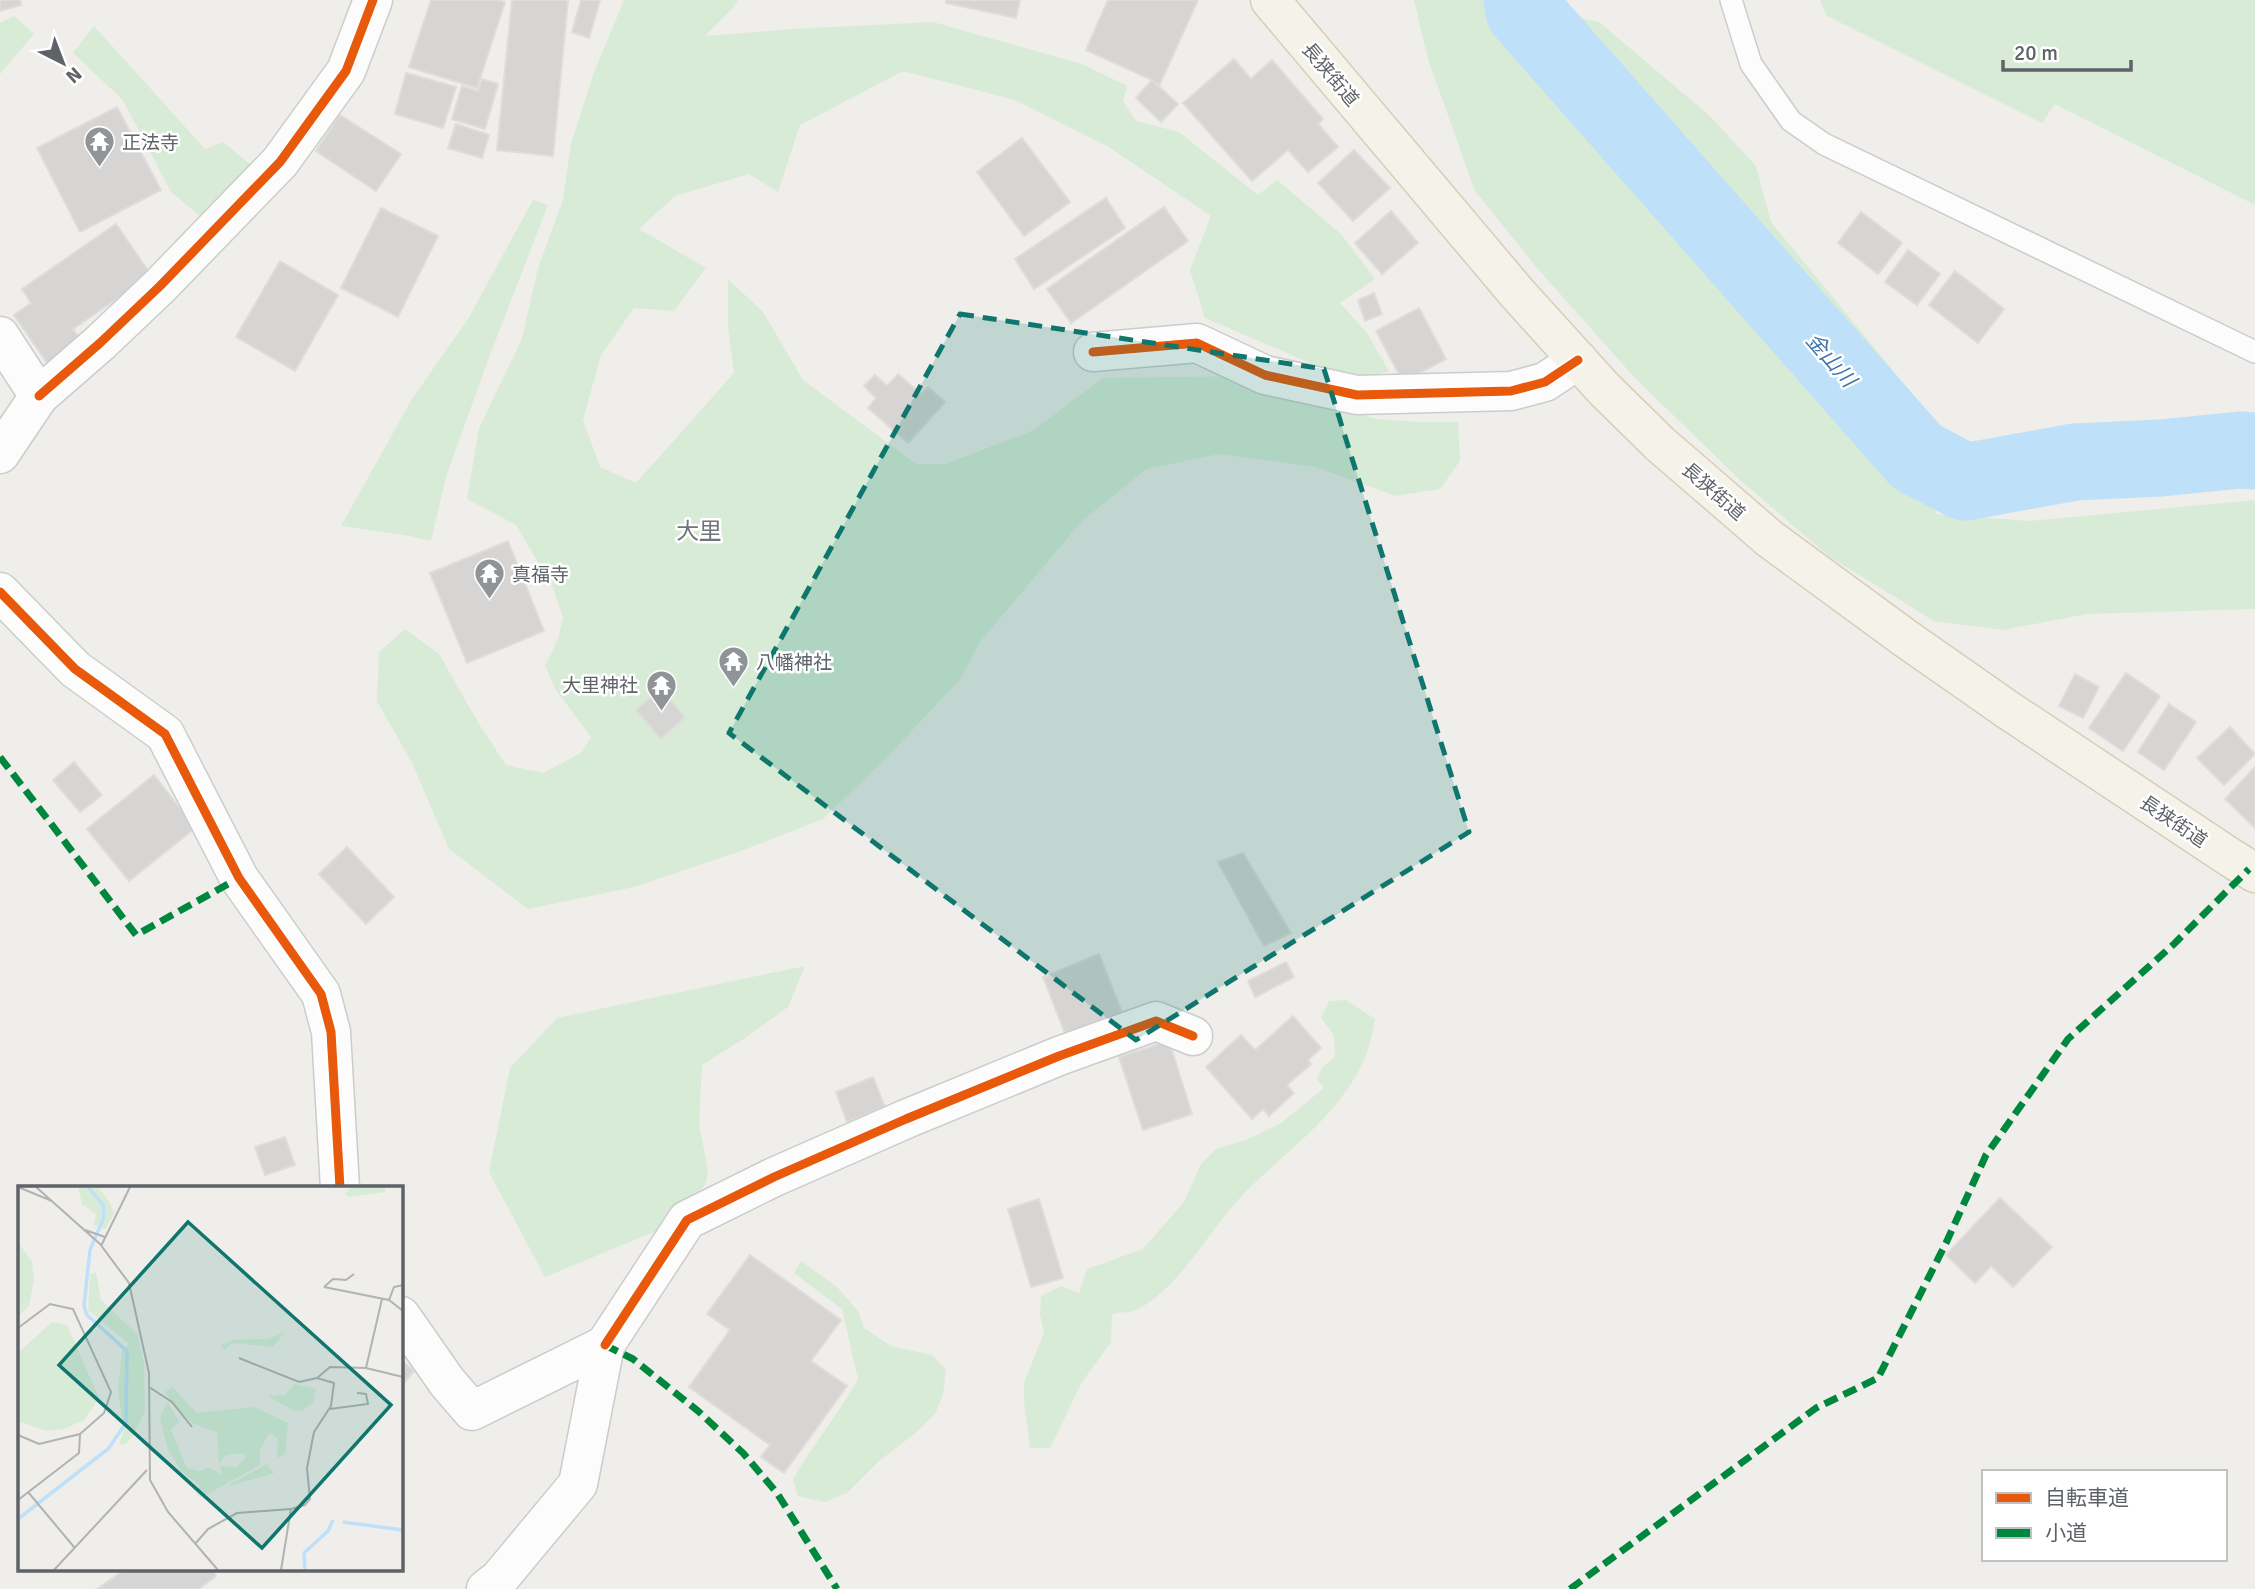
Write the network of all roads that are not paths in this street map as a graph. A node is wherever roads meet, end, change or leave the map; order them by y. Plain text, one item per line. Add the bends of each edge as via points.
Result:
1 (373, 0) edge
2 (1270, 0) edge
3 (1731, 0) edge
4 (0, 336) edge
5 (1093, 352) dead end
6 (2255, 352) edge
7 (1577, 360) junction
8 (39, 396) junction
9 (0, 454) edge
10 (0, 592) edge
11 (2255, 873) edge
12 (1192, 1036) dead end
13 (340, 1186) edge
14 (402, 1317) edge
15 (605, 1345) junction
16 (486, 1589) edge

1 - 8 street via 346,71 280,162 160,286
2 - 7 main road, 長狭街道
3 - 6 lane via 1751,64 1791,121 1824,145
4 - 8 street
5 - 7 street via 1197,343 1265,375 1357,395 1511,391 1545,382
7 - 11 main road, 長狭街道 via 1660,444 1770,540 1987,696
8 - 9 street
10 - 13 street via 75,669 165,734 239,878 321,994 331,1032
12 - 15 street via 1156,1021 1059,1056 905,1119 687,1220
14 - 15 street via 472,1411
15 - 16 street via 578,1484

